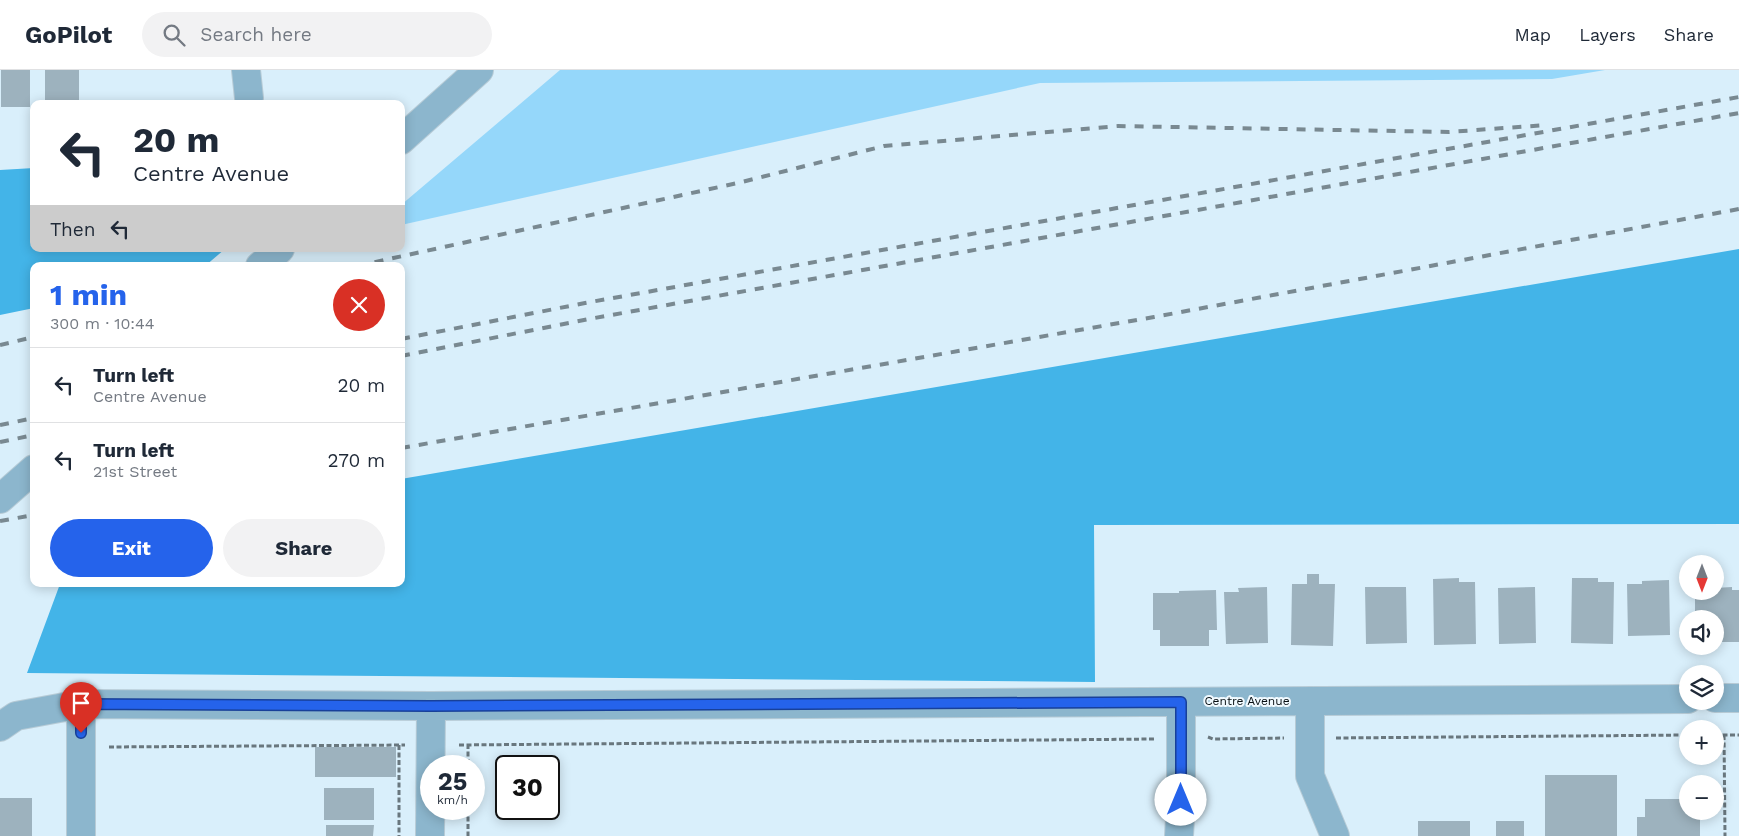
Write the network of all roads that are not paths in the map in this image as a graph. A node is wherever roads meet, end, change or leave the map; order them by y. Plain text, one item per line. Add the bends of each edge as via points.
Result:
1 (246, 70) edge
2 (479, 70) edge
3 (249, 98) dead end
4 (405, 137) edge
5 (276, 252) edge
6 (265, 262) edge
7 (30, 473) edge
8 (0, 499) edge
9 (1679, 698) edge
10 (1724, 698) edge
11 (1739, 698) edge
12 (1310, 701) junction
13 (1181, 702) junction
14 (81, 704) junction
15 (431, 706) junction
16 (0, 727) edge
17 (81, 836) edge
18 (430, 836) edge
19 (1180, 836) edge
20 (1335, 836) edge

1 - 3 street
2 - 4 street
5 - 6 street
7 - 8 street
9 - 12 street, Centre Avenue
10 - 11 street
12 - 13 street, Centre Avenue
12 - 20 street via 1310,776
13 - 15 street, Centre Avenue
13 - 19 street
14 - 15 street, Centre Avenue
14 - 16 street, Centre Avenue via 16,716
14 - 17 street
15 - 18 street

